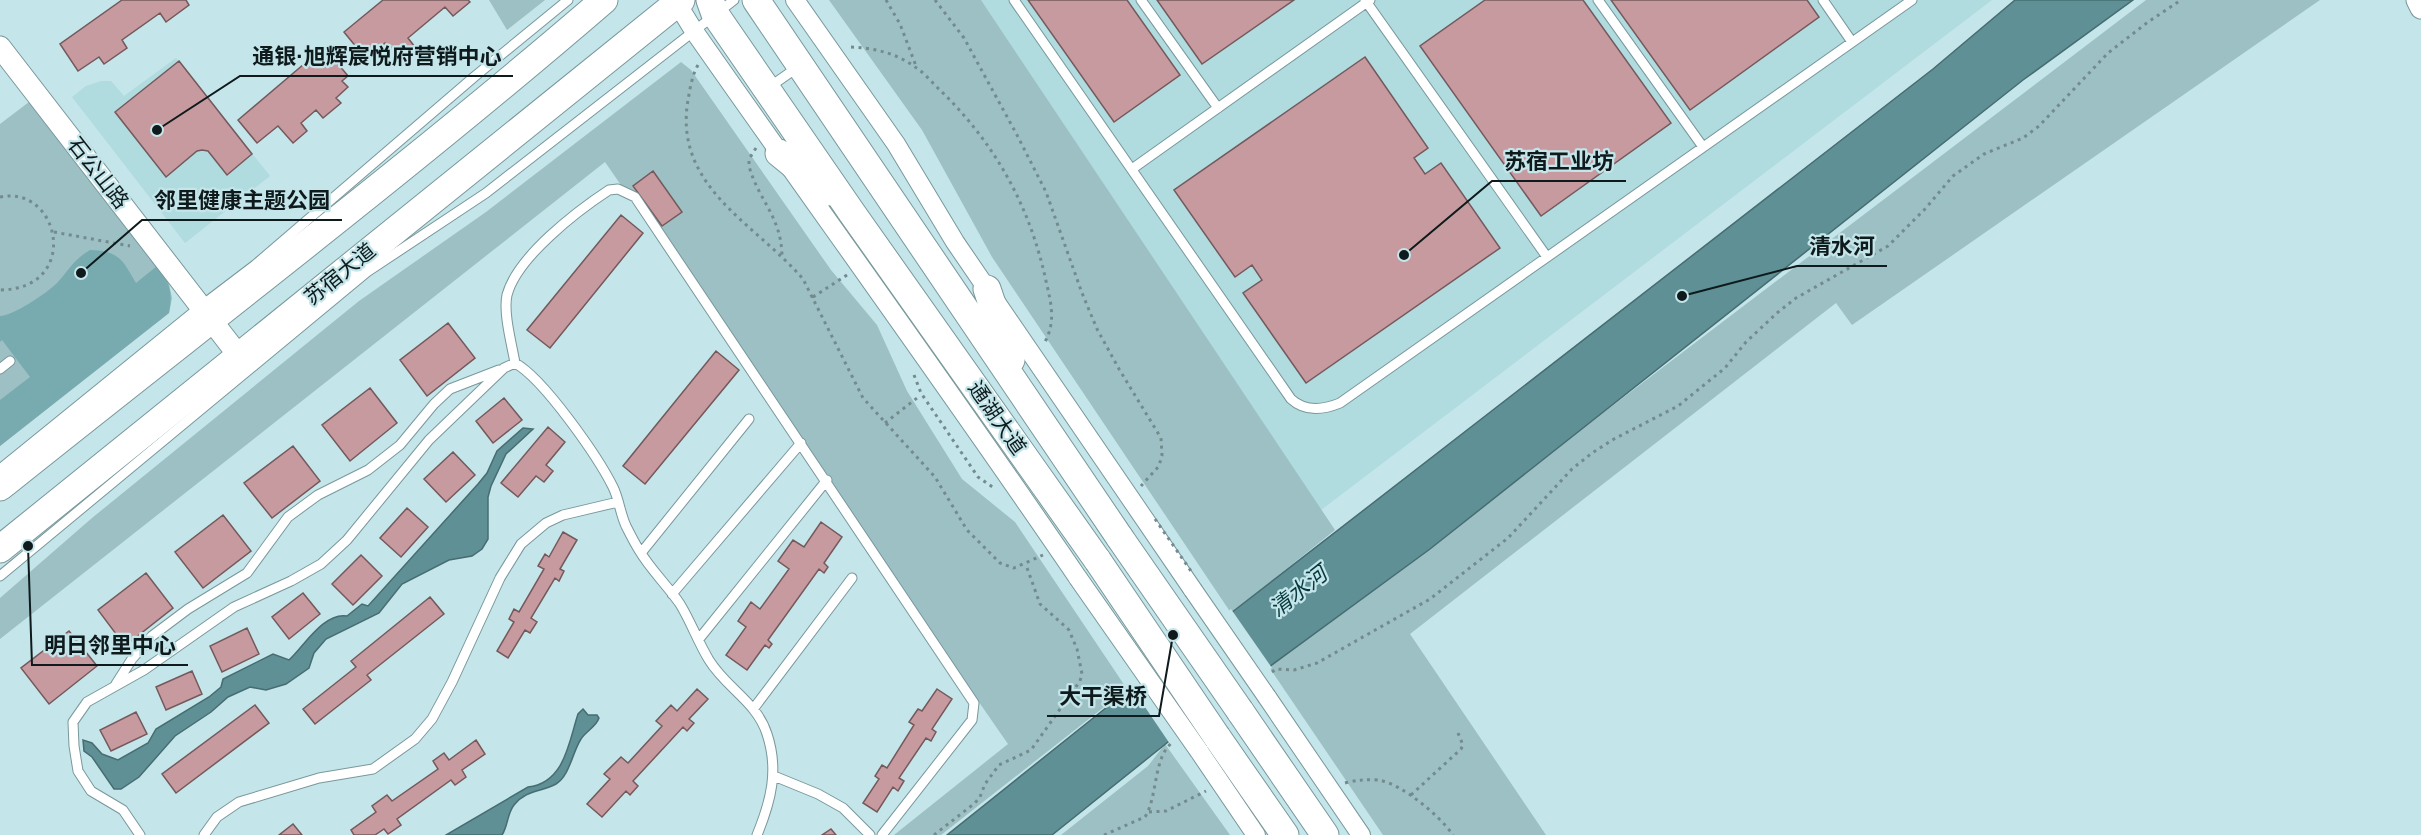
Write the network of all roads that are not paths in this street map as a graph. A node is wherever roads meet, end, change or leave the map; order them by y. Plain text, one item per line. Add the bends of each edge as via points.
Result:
1 (568, 0) edge
2 (604, 0) edge
3 (756, 0) edge
4 (795, 0) edge
5 (1014, 0) edge
6 (1141, 0) edge
7 (1598, 0) edge
8 (1823, 0) edge
9 (1912, 0) edge
10 (2416, 0) edge
11 (677, 1) edge
12 (1367, 1) edge
13 (720, 5) edge
14 (2421, 8) edge
15 (694, 31) junction
16 (1852, 42) junction
17 (0, 46) edge
18 (800, 65) junction
19 (767, 89) junction
20 (1218, 108) junction
21 (770, 147) junction
22 (1703, 147) junction
23 (1132, 170) junction
24 (852, 213) junction
25 (1547, 257) junction
26 (987, 289) junction
27 (206, 312) junction
28 (239, 356) junction
29 (10, 362) dead end
30 (515, 363) junction
31 (504, 368) junction
32 (0, 369) edge
33 (1022, 392) junction
34 (749, 419) dead end
35 (801, 443) junction
36 (0, 469) edge
37 (827, 480) junction
38 (0, 487) edge
39 (618, 502) junction
40 (0, 549) edge
41 (640, 553) junction
42 (0, 576) edge
43 (852, 578) dead end
44 (672, 594) junction
45 (699, 639) junction
46 (115, 686) junction
47 (754, 708) junction
48 (1208, 744) junction
49 (774, 776) junction
50 (140, 835) edge
51 (204, 835) edge
52 (757, 835) edge
53 (870, 835) edge
54 (882, 835) edge
55 (1256, 835) edge
56 (1285, 835) edge
57 (1325, 835) edge
58 (1361, 835) edge

1 - 27 lane via 474,76
2 - 27 main road, 苏宿大道 via 324,232
3 - 18 main road, 通湖大道
4 - 26 street via 896,144
5 - 23 lane
6 - 20 lane
7 - 22 lane
8 - 16 lane
9 - 16 lane
10 - 14 street
11 - 15 street
11 - 28 main road, 苏宿大道
12 - 20 lane
12 - 25 lane
13 - 15 lane
13 - 19 main road, 通湖大道
15 - 21 street
15 - 42 lane via 486,193 367,272
16 - 22 lane
17 - 27 street, 石公山路
18 - 19 lane
18 - 33 main road, 通湖大道
19 - 24 main road, 通湖大道
20 - 23 lane
21 - 24 main road
21 - 48 street, bridge via 908,331 1078,578
22 - 25 lane
23 - 25 lane via 1298,406 1327,409 1340,403
24 - 48 main road, 通湖大道, bridge via 1098,561
26 - 33 main road
26 - 58 street, bridge
27 - 28 street, 石公山路
27 - 36 lane
27 - 38 main road, 苏宿大道
28 - 40 main road, 苏宿大道
29 - 32 lane
30 - 31 lane
30 - 35 lane via 506,297 515,275 562,225 609,190 618,189 635,196
30 - 39 lane via 552,399 602,464
31 - 46 lane via 429,440 347,540 321,564 234,607
31 - 46 lane via 450,389 400,445 368,470 318,495 288,517 247,573 152,636
33 - 57 main road, 通湖大道, bridge
34 - 41 lane
35 - 37 lane
35 - 44 lane
37 - 45 lane
37 - 54 lane via 974,703 972,720
39 - 41 lane
39 - 51 lane via 563,515 546,523 521,544 500,578 432,719 416,739 373,769 319,778 239,802 217,817
41 - 44 lane
43 - 47 lane
44 - 45 lane
45 - 47 lane via 717,673
46 - 50 lane via 87,702 73,722 78,771 91,791 123,810
47 - 49 lane via 766,732
48 - 55 street
48 - 56 main road, 通湖大道
49 - 52 lane
49 - 53 lane via 843,808

